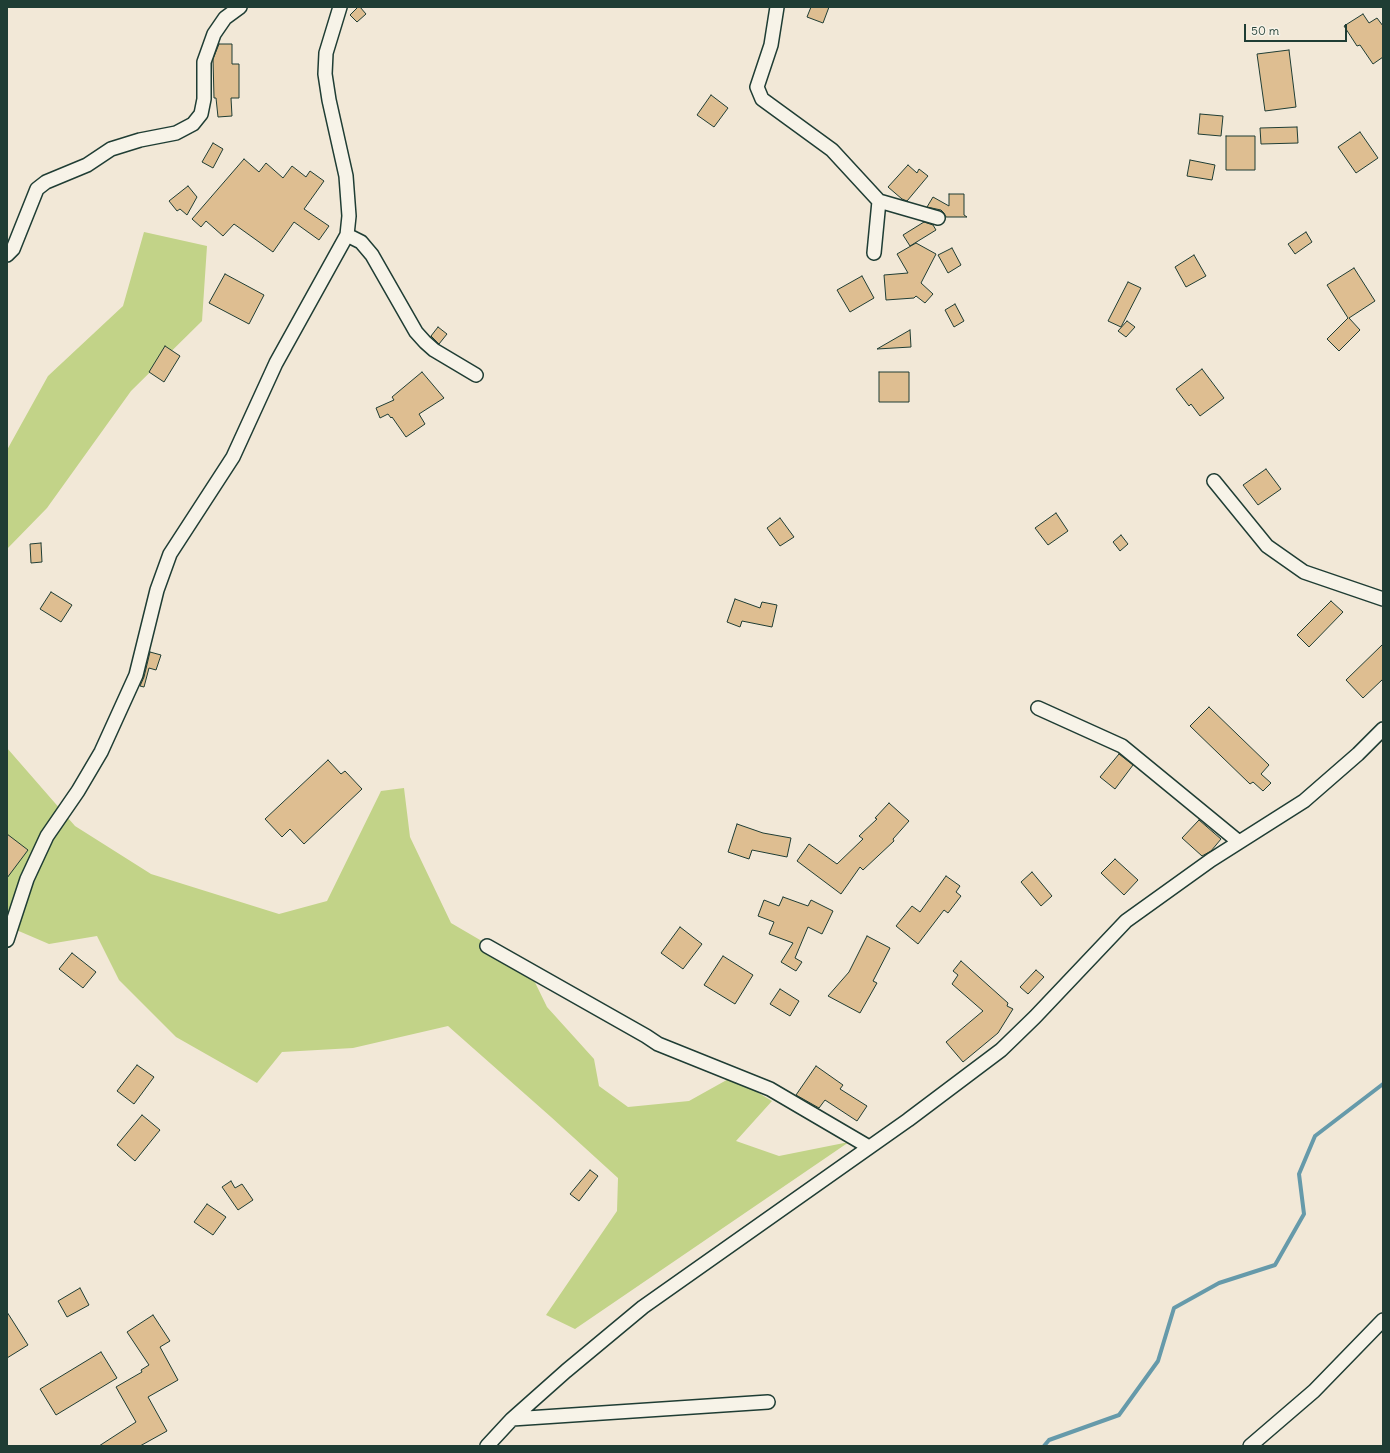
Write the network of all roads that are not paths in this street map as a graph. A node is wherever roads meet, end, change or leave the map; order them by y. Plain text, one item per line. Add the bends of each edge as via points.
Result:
1 (240, 7) edge
2 (340, 7) edge
3 (776, 7) edge
4 (879, 201) junction
5 (938, 218) dead end
6 (347, 235) junction
7 (874, 253) dead end
8 (7, 255) edge
9 (476, 375) dead end
10 (1214, 481) dead end
11 (1383, 599) edge
12 (1038, 708) dead end
13 (1383, 729) edge
14 (1238, 842) junction
15 (7, 940) edge
16 (488, 946) dead end
17 (869, 1148) junction
18 (1383, 1320) edge
19 (768, 1402) dead end
20 (512, 1419) junction
21 (487, 1446) edge
22 (1250, 1446) edge

1 - 8 street via 226,18 214,34 204,62 204,99 201,114 193,124 176,133 111,149 87,164 46,182 37,189 13,249
2 - 6 street via 326,53 325,74 346,176 349,216
3 - 4 street via 771,45 757,87 762,99 832,150
4 - 5 street
4 - 7 street
6 - 9 street via 361,242 372,255 425,342
6 - 15 street via 276,363 233,457 170,554 136,675 100,752 78,791 47,836 27,879
10 - 11 street via 1267,546 1304,572
12 - 14 street via 1122,746
13 - 14 street via 1304,801
14 - 17 street via 1126,921 1002,1050
16 - 17 street via 658,1044 770,1089
17 - 20 street via 643,1307
18 - 22 street via 1314,1391
19 - 20 street
20 - 21 street

